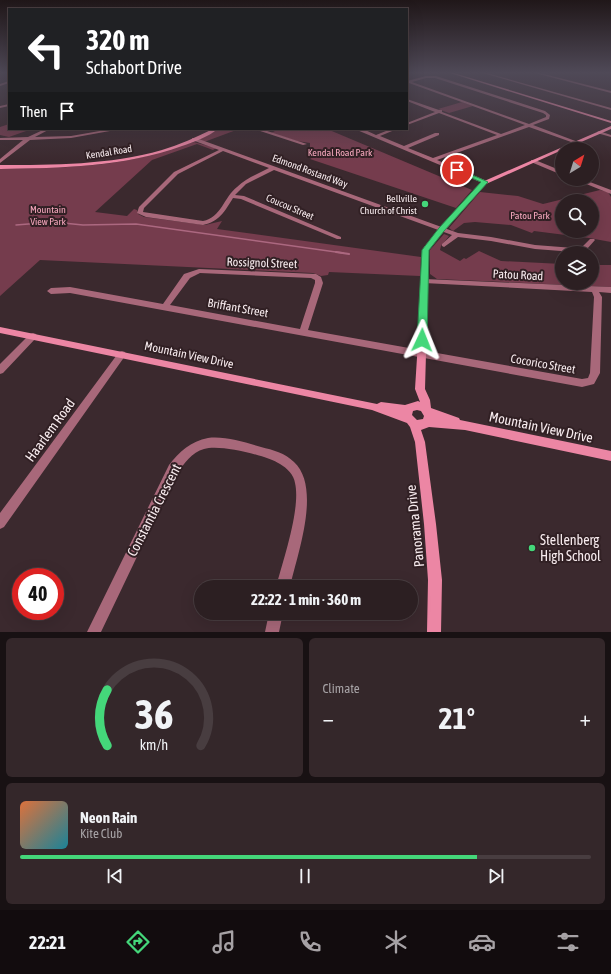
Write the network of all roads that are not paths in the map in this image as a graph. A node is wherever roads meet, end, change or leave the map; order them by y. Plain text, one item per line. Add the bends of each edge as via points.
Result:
1 (415, 102) edge
2 (465, 102) edge
3 (514, 102) edge
4 (548, 102) edge
5 (588, 102) edge
6 (611, 109) edge
7 (441, 111) junction
8 (611, 122) edge
9 (408, 124) edge
10 (528, 125) junction
11 (611, 127) edge
12 (46, 130) edge
13 (115, 130) edge
14 (214, 130) edge
15 (259, 130) edge
16 (361, 130) edge
17 (392, 130) edge
18 (599, 132) junction
19 (437, 134) dead end
20 (502, 135) junction
21 (376, 136) junction
22 (611, 136) edge
23 (0, 139) edge
24 (27, 139) junction
25 (194, 139) junction
26 (576, 142) joint
27 (305, 144) dead end
28 (404, 148) junction
29 (222, 150) junction
30 (555, 151) edge
31 (433, 160) junction
32 (533, 161) junction
33 (0, 162) edge
34 (0, 167) edge
35 (273, 168) junction
36 (555, 170) edge
37 (485, 182) junction
38 (595, 186) edge
39 (611, 192) edge
40 (232, 196) junction
41 (442, 229) junction
42 (457, 235) junction
43 (339, 238) dead end
44 (592, 240) dead end
45 (444, 246) dead end
46 (424, 281) junction
47 (555, 287) edge
48 (599, 289) edge
49 (594, 290) edge
50 (611, 290) edge
51 (51, 291) dead end
52 (165, 307) junction
53 (0, 330) edge
54 (303, 332) junction
55 (33, 336) junction
56 (122, 354) junction
57 (421, 354) junction
58 (0, 370) edge
59 (420, 389) junction
60 (427, 410) junction
61 (410, 414) junction
62 (427, 423) junction
63 (465, 425) junction
64 (420, 442) junction
65 (611, 456) edge
66 (0, 523) edge
67 (284, 580) edge
68 (275, 620) edge
69 (94, 632) edge
70 (272, 632) edge
71 (434, 632) edge

1 - 7 street
2 - 10 street
3 - 10 street via 548,115 548,118
4 - 8 street
5 - 6 street
7 - 9 street
7 - 20 street
10 - 20 street
10 - 26 street
11 - 18 street
12 - 24 street
13 - 24 street via 83,136
14 - 25 street, Kendal Road
15 - 27 street
16 - 21 street
17 - 21 street
18 - 22 street
18 - 26 street
19 - 28 street
20 - 31 street
21 - 28 street
23 - 24 street
24 - 33 street
25 - 29 street, Edmond Rostand Way
25 - 34 street, Kendal Road via 151,154 107,163
28 - 31 street
29 - 35 street, Edmond Rostand Way
29 - 40 street via 174,174 141,208 140,213 146,216 213,222
30 - 32 street
31 - 37 street
32 - 36 street
32 - 37 street
35 - 40 street via 240,187
35 - 41 street, Edmond Rostand Way
37 - 41 street
38 - 39 street
40 - 43 street, Coucou Street via 242,197
41 - 42 street, Edmond Rostand Way
41 - 46 street via 426,250
42 - 44 street, Edmond Rostand Way via 574,250 586,248
42 - 45 street
46 - 47 street, Patou Road
46 - 57 street
48 - 50 street, Patou Road
49 - 57 street, Cocorico Street via 598,297 595,373 587,383
51 - 52 street, Briffant Street via 70,290
52 - 54 street, Briffant Street
52 - 54 street, Rossignol Street via 187,276 198,271 313,276 319,282
53 - 55 street, Mountain View Drive
54 - 57 street, Briffant Street
55 - 56 street, Mountain View Drive
55 - 58 street
56 - 61 street, Mountain View Drive
56 - 66 street, Haarlem Road
57 - 59 street
59 - 60 street
59 - 61 street
60 - 61 street, Mountain View Drive via 421,406
60 - 62 street
60 - 63 street, Mountain View Drive
61 - 62 street, Mountain View Drive via 422,425
61 - 64 street, Panorama Drive
62 - 63 street, Mountain View Drive
62 - 64 street, Panorama Drive
63 - 65 street, Mountain View Drive
64 - 71 street, Panorama Drive via 435,580
67 - 69 street, Constantia Crescent via 302,506 303,491 299,477 292,467 277,457 221,443 208,443 189,451 173,469
68 - 70 street

